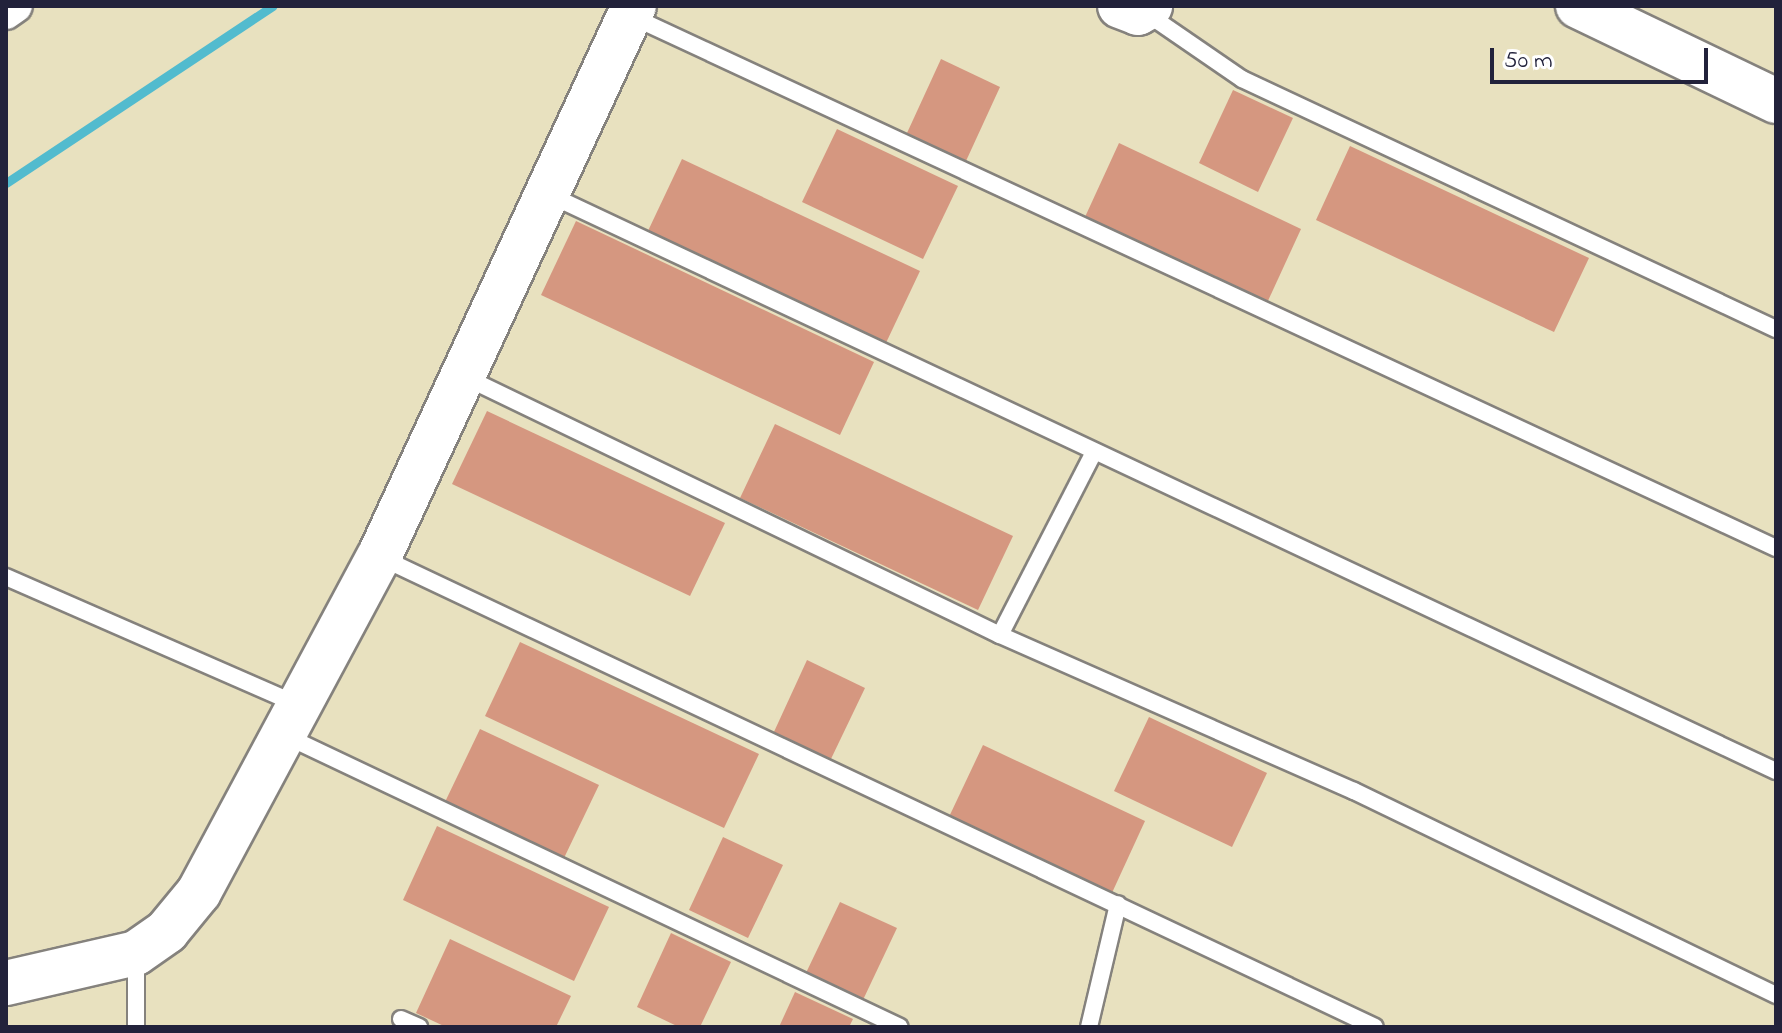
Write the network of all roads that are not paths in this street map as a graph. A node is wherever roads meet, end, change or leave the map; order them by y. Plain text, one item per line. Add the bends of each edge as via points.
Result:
1 (16, 6) edge
2 (1578, 6) edge
3 (1138, 8) edge
4 (632, 11) edge
5 (6, 13) edge
6 (1776, 101) edge
7 (545, 193) junction
8 (1776, 329) edge
9 (462, 375) junction
10 (1094, 452) junction
11 (1776, 548) edge
12 (379, 557) junction
13 (6, 577) edge
14 (1000, 635) junction
15 (294, 721) junction
16 (1776, 771) edge
17 (1118, 904) junction
18 (136, 953) junction
19 (6, 983) edge
20 (1776, 995) edge
21 (401, 1019) dead end
22 (136, 1027) edge
23 (419, 1027) edge
24 (900, 1027) edge
25 (1089, 1027) edge
26 (1375, 1027) edge

1 - 5 street
2 - 6 street
3 - 8 lane via 1242,79
4 - 7 street
4 - 11 lane
7 - 9 street
7 - 10 lane
9 - 12 street
9 - 14 lane
10 - 14 lane via 1062,524
10 - 16 lane
12 - 15 street
12 - 17 lane
13 - 15 lane
14 - 20 lane via 1354,791
15 - 18 street via 199,892 167,931
15 - 24 lane
17 - 25 lane
17 - 26 lane
18 - 19 street
18 - 22 lane
21 - 23 lane

